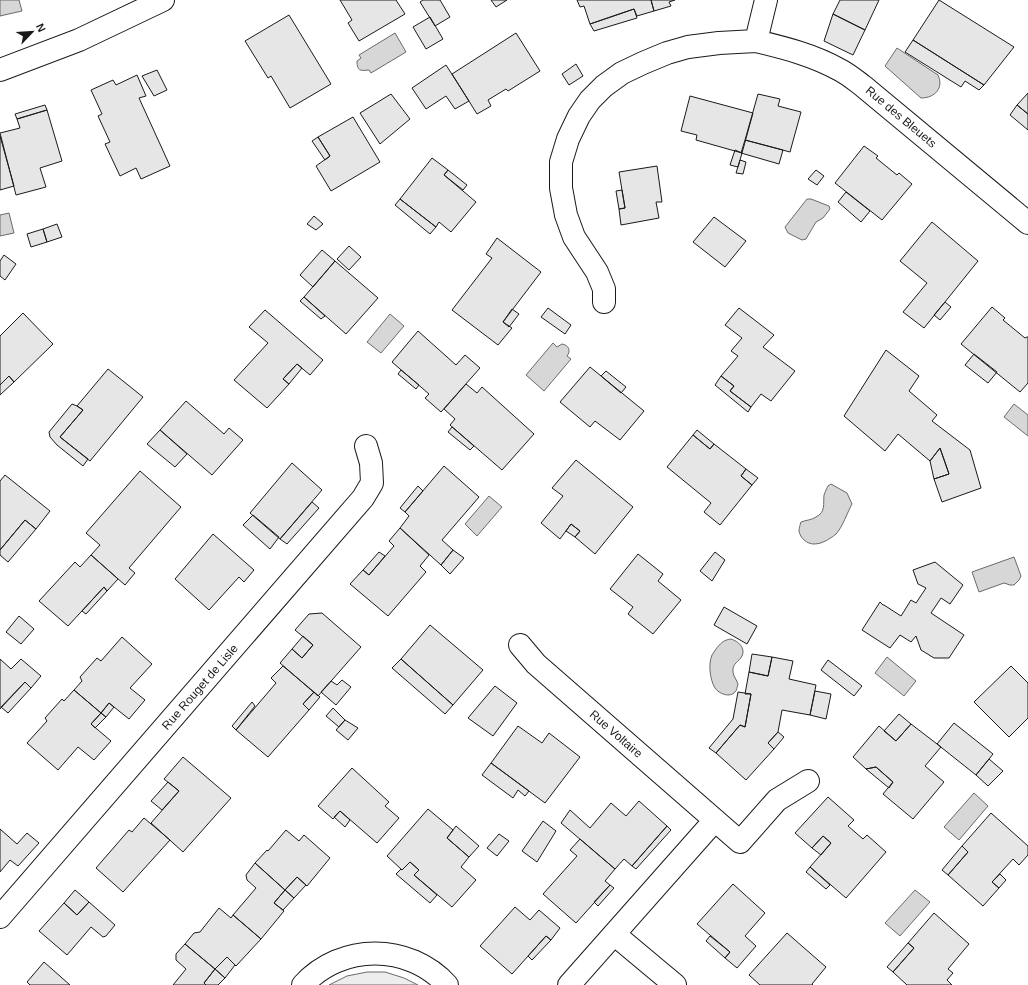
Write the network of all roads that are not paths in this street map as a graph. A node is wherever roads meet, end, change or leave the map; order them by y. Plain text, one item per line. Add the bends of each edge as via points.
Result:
1 (163, 0) edge
2 (766, 0) edge
3 (756, 41) junction
4 (0, 70) edge
5 (1028, 223) edge
6 (604, 302) dead end
7 (366, 446) dead end
8 (520, 645) dead end
9 (808, 781) dead end
10 (715, 820) junction
11 (0, 917) edge
12 (614, 934) junction
13 (303, 985) edge
14 (447, 985) edge
15 (569, 985) edge
16 (675, 985) edge

1 - 4 street via 79,40
2 - 3 street
3 - 5 street, Rue des Bleuets via 791,50 840,70 863,86
3 - 6 street, Rue des Bleuets via 688,47 666,53 622,73 604,86 579,116 568,138 561,162 561,188 566,215 574,237 604,289
7 - 11 street, Rue Rouget de Lisle via 371,463 372,483 363,498
8 - 10 street, Rue Voltaire via 536,664
9 - 10 street, Rue Voltaire via 777,800 740,842
10 - 12 street
12 - 15 street
12 - 16 street
13 - 14 street via 331,963 352,956 377,953 401,956 422,965

